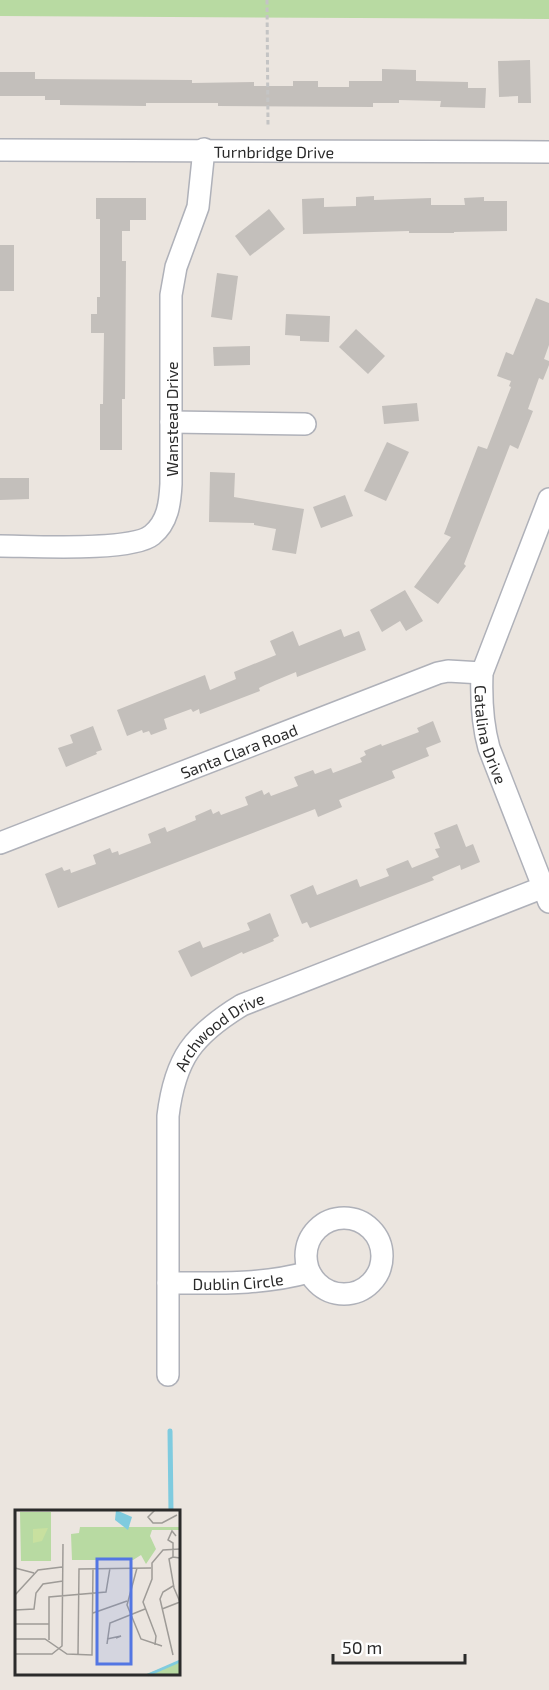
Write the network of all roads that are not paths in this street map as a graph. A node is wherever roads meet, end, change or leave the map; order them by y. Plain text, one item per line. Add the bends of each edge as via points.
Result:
1 (204, 149) junction
2 (0, 150) edge
3 (549, 152) edge
4 (171, 422) junction
5 (305, 424) dead end
6 (549, 499) edge
7 (0, 546) edge
8 (482, 673) junction
9 (0, 843) edge
10 (547, 891) edge
11 (309, 1272) dead end
12 (168, 1283) junction
13 (168, 1375) dead end

1 - 2 street, Turnbridge Drive
1 - 3 street, Turnbridge Drive
1 - 4 street, Wanstead Drive via 198,207 173,280
4 - 5 street
4 - 7 street, Wanstead Drive via 170,501 167,515 151,536 117,545
6 - 8 street, Catalina Drive
8 - 9 street, Santa Clara Road via 438,673
8 - 10 street, Catalina Drive via 482,713 489,748
10 - 12 street, Archwood Drive via 253,1000 203,1031 180,1065 170,1098
11 - 12 street, Dublin Circle via 263,1282
12 - 13 street, Archwood Drive

